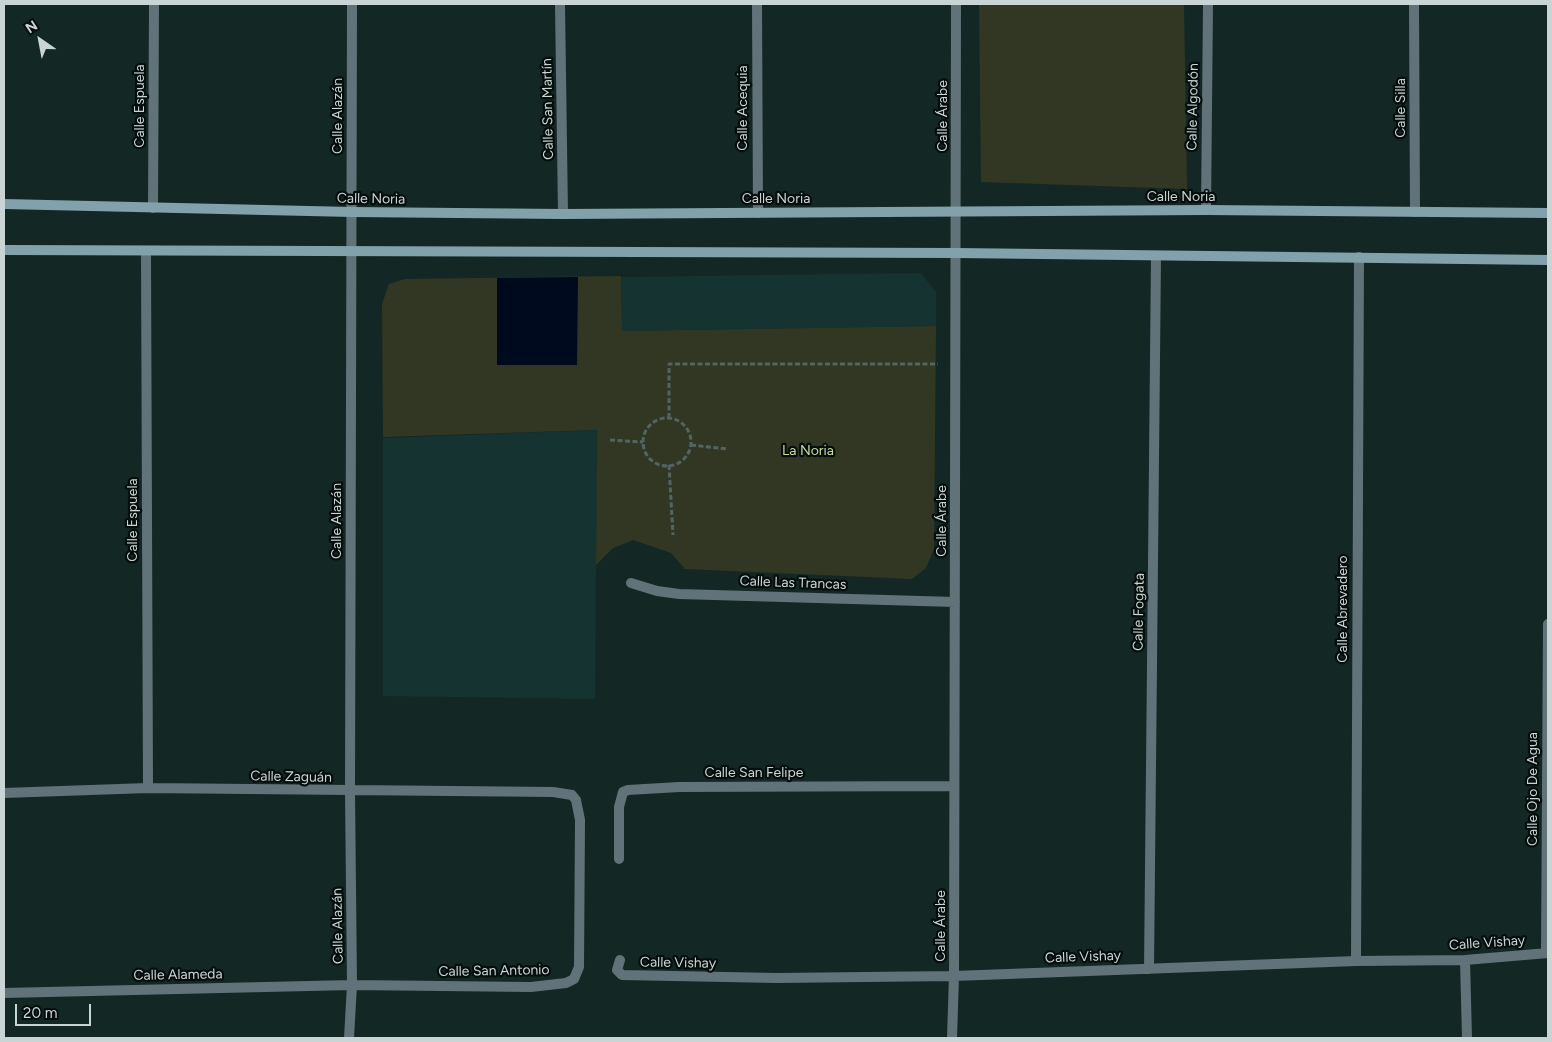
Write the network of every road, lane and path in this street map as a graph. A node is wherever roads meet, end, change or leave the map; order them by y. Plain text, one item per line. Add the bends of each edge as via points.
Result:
1 (154, 4) edge
2 (352, 4) edge
3 (560, 4) edge
4 (757, 4) edge
5 (956, 4) edge
6 (1208, 4) edge
7 (1414, 4) edge
8 (4, 204) edge
9 (153, 208) junction
10 (1206, 210) junction
11 (352, 212) junction
12 (1415, 212) junction
13 (758, 213) junction
14 (957, 213) junction
15 (1548, 213) edge
16 (563, 214) junction
17 (4, 250) edge
18 (146, 252) junction
19 (352, 252) junction
20 (957, 253) junction
21 (1156, 256) junction
22 (1359, 257) junction
23 (1548, 260) edge
24 (956, 364) junction
25 (669, 418) junction
26 (610, 440) dead end
27 (644, 442) junction
28 (691, 445) junction
29 (727, 449) dead end
30 (669, 466) junction
31 (673, 535) dead end
32 (631, 583) dead end
33 (955, 602) junction
34 (1548, 624) edge
35 (954, 786) junction
36 (148, 788) junction
37 (350, 791) junction
38 (4, 792) edge
39 (576, 800) joint
40 (619, 859) dead end
41 (1547, 953) edge
42 (620, 960) dead end
43 (1464, 960) junction
44 (1356, 961) junction
45 (1149, 969) junction
46 (954, 976) junction
47 (352, 985) junction
48 (4, 993) edge
49 (350, 1038) edge
50 (952, 1038) edge
51 (1467, 1038) edge

1 - 9 street, Calle Espuela
2 - 11 street, Calle Alazán
3 - 16 street, Calle San Martín
4 - 13 street, Calle Acequia
5 - 14 street, Calle Árabe
6 - 10 street, Calle Algodón
7 - 12 street, Calle Silla
8 - 9 street, Calle Noria
9 - 11 street, Calle Noria
10 - 12 street, Calle Noria
10 - 14 street, Calle Noria
11 - 16 street, Calle Noria
11 - 19 street, Calle Alazán
12 - 15 street, Calle Noria
13 - 14 street, Calle Noria
13 - 16 street, Calle Noria
14 - 20 street, Calle Árabe
17 - 18 street
18 - 19 street
18 - 36 street, Calle Espuela
19 - 20 street
19 - 37 street, Calle Alazán
20 - 21 street
20 - 24 street, Calle Árabe
21 - 22 street
21 - 45 street, Calle Fogata
22 - 23 street
22 - 44 street, Calle Abrevadero
24 - 25 path via 669,364
24 - 33 street, Calle Árabe
25 - 27 path via 654,422 644,434
25 - 28 path via 688,430
26 - 27 path
27 - 30 path via 644,449 654,461
28 - 29 path
28 - 30 path via 683,459
30 - 31 path
32 - 33 street, Calle Las Trancas via 679,594
33 - 35 street, Calle Árabe
34 - 41 street, Calle Ojo De Agua
35 - 40 street, Calle San Felipe via 628,790 623,792 619,807
35 - 46 street, Calle Árabe
36 - 37 street, Calle Zaguán
36 - 38 street, Calle Zaguán
37 - 39 street, Calle Zaguán via 553,792
37 - 47 street, Calle Alazán
39 - 47 street, Calle San Antonio via 580,820 579,967 574,979 531,987
41 - 43 street, Calle Vishay
42 - 46 street, Calle Vishay via 618,973 642,976
43 - 44 street, Calle Vishay
43 - 51 street
44 - 45 street, Calle Vishay
45 - 46 street, Calle Vishay
46 - 50 street, Calle Árabe
47 - 48 street, Calle Alameda
47 - 49 street, Calle Alazán

